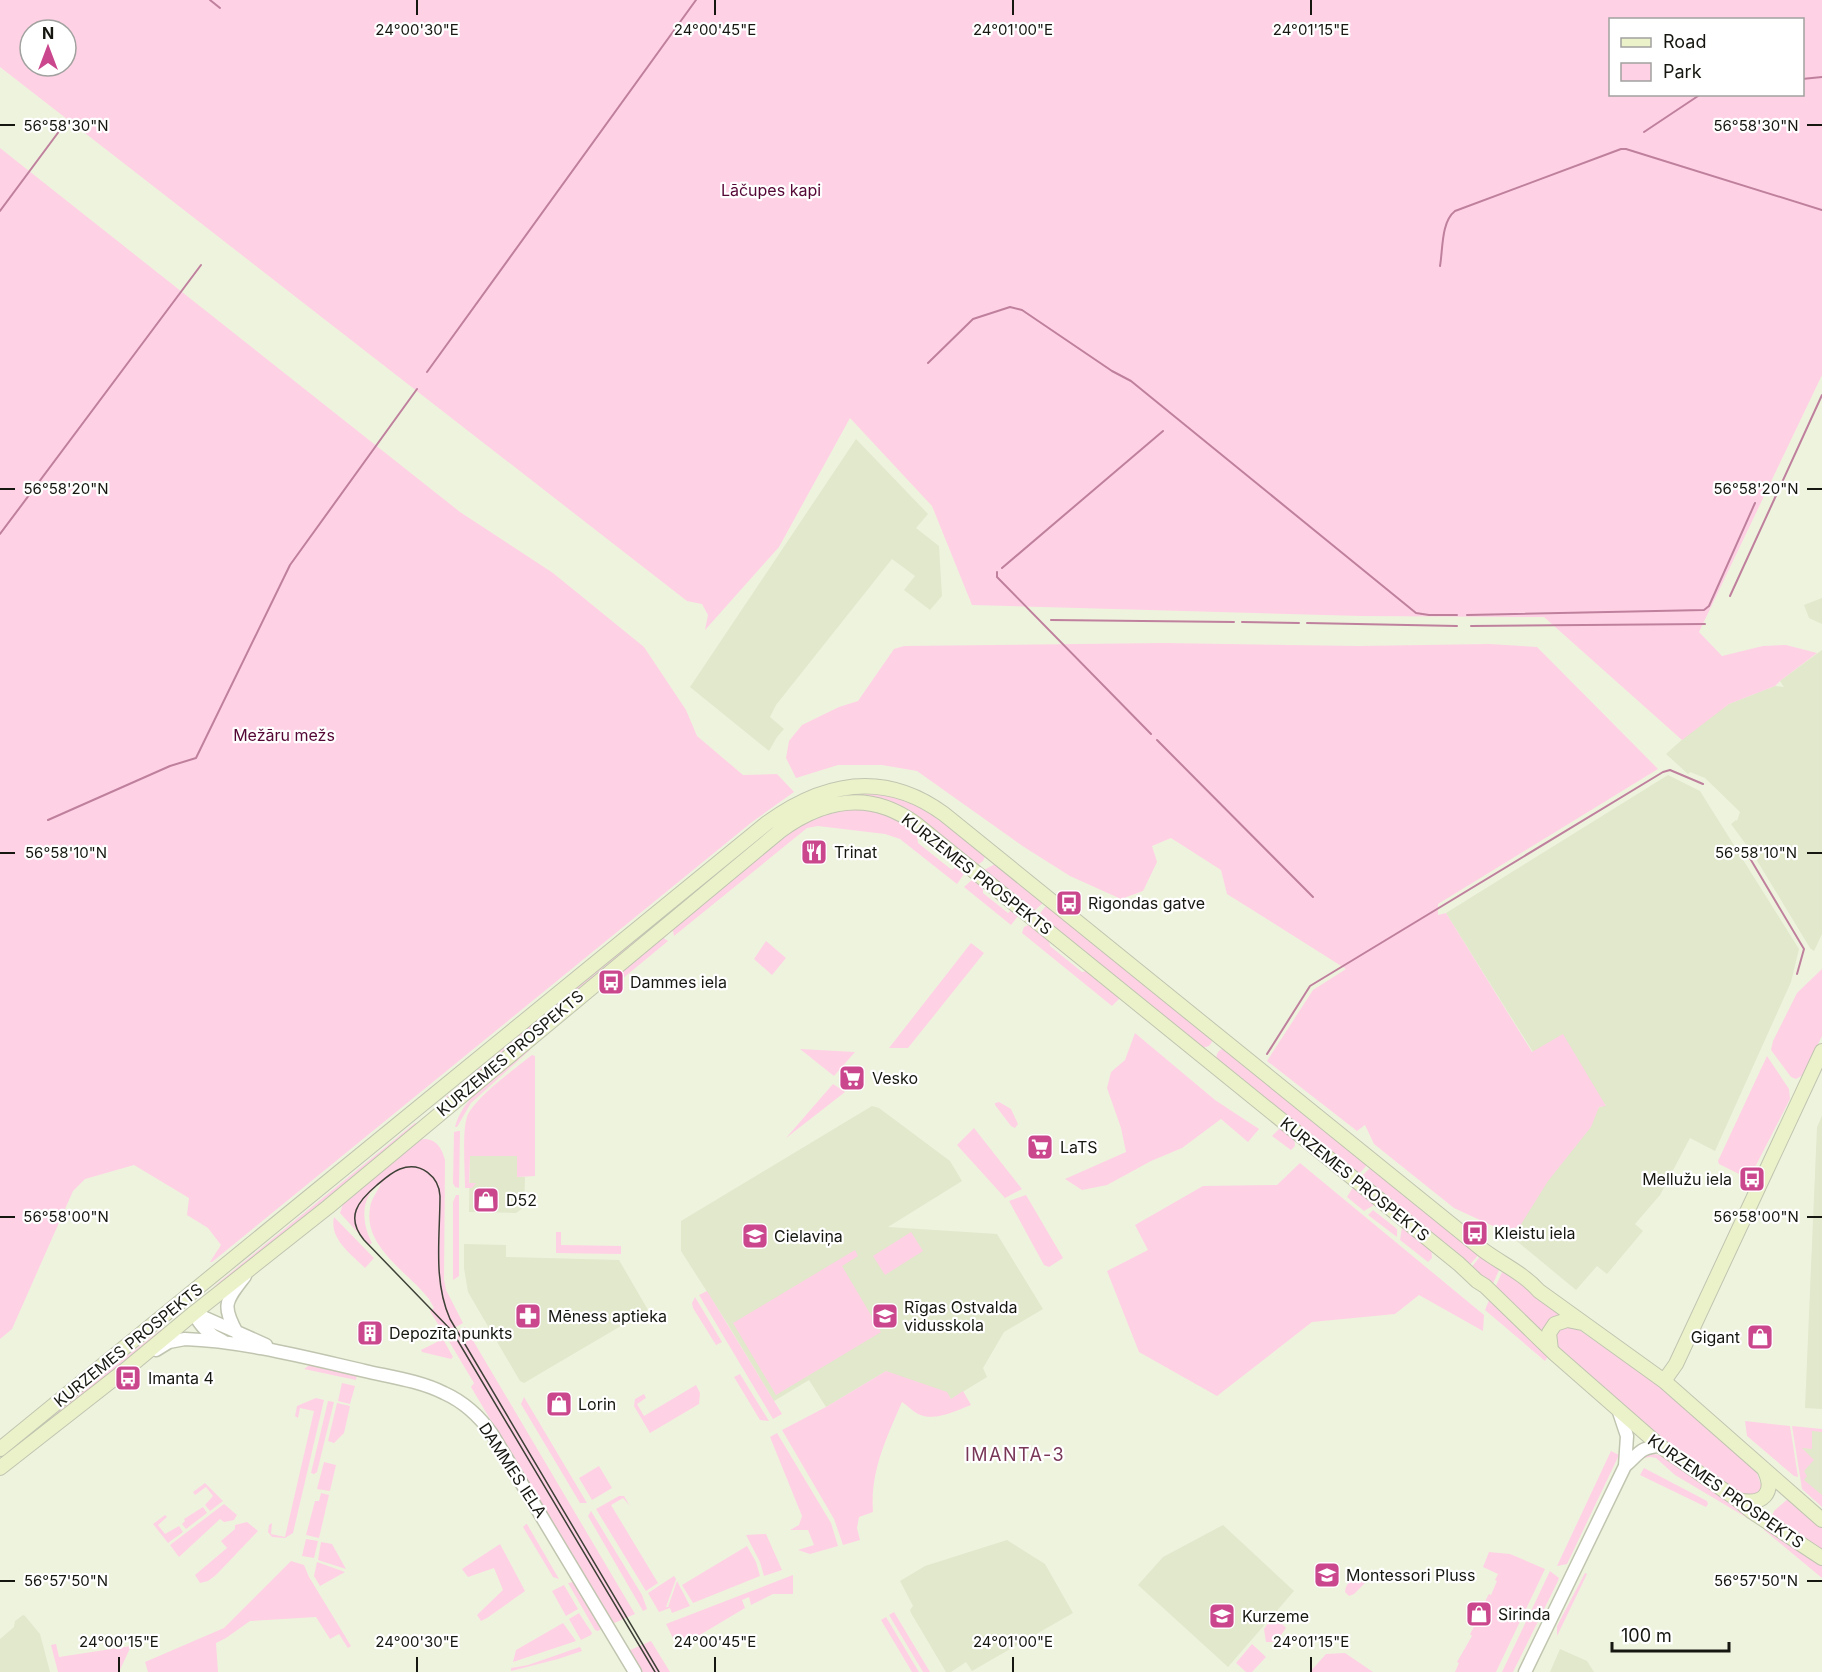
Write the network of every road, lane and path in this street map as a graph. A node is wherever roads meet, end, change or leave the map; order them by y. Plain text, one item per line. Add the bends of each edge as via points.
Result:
1 (995, 855) junction
2 (975, 871) junction
3 (659, 922) junction
4 (1222, 1039) junction
5 (1822, 1051) edge
6 (1207, 1058) junction
7 (250, 1269) junction
8 (184, 1300) junction
9 (194, 1313) junction
10 (1584, 1324) junction
11 (237, 1333) junction
12 (232, 1345) junction
13 (1551, 1350) junction
14 (283, 1353) junction
15 (129, 1367) junction
16 (1664, 1381) junction
17 (1619, 1412) junction
18 (1660, 1446) junction
19 (0, 1449) edge
20 (1625, 1466) junction
21 (0, 1468) edge
22 (1763, 1468) junction
23 (1738, 1500) junction
24 (1822, 1520) edge
25 (1822, 1558) edge
26 (635, 1672) edge
27 (1525, 1672) edge

1 - 2 main road
1 - 3 main road, KURZEMES PROSPEKTS via 914,796 881,786 846,787 816,794 784,811
1 - 4 main road, KURZEMES PROSPEKTS
2 - 3 main road, KURZEMES PROSPEKTS via 899,813 873,803 838,804 790,824
2 - 6 main road, KURZEMES PROSPEKTS
3 - 7 main road, KURZEMES PROSPEKTS via 328,1207
3 - 8 main road, KURZEMES PROSPEKTS
4 - 6 main road
4 - 10 main road, KURZEMES PROSPEKTS via 1483,1250
5 - 16 main road via 1676,1364
6 - 13 main road, KURZEMES PROSPEKTS via 1485,1286
7 - 9 main road, KURZEMES PROSPEKTS
7 - 11 street via 228,1299 228,1316
8 - 9 street, DAMMES IELA
8 - 19 main road, KURZEMES PROSPEKTS
9 - 11 street, DAMMES IELA
9 - 12 street, DAMMES IELA via 213,1336
9 - 15 main road, KURZEMES PROSPEKTS
10 - 13 main road via 1572,1320 1555,1324 1549,1333
10 - 16 main road, KURZEMES PROSPEKTS
11 - 14 street, DAMMES IELA
12 - 14 street, DAMMES IELA
12 - 15 street, DAMMES IELA via 178,1340
13 - 17 main road, KURZEMES PROSPEKTS
14 - 26 street, DAMMES IELA via 431,1387 456,1399 486,1424
15 - 21 main road, KURZEMES PROSPEKTS
16 - 22 main road, KURZEMES PROSPEKTS
17 - 18 main road, KURZEMES PROSPEKTS
17 - 20 street via 1627,1436
18 - 20 street via 1645,1448
18 - 23 main road, KURZEMES PROSPEKTS
20 - 27 street
22 - 23 main road via 1769,1479 1764,1497 1750,1503
22 - 24 main road, KURZEMES PROSPEKTS
23 - 25 main road, KURZEMES PROSPEKTS

